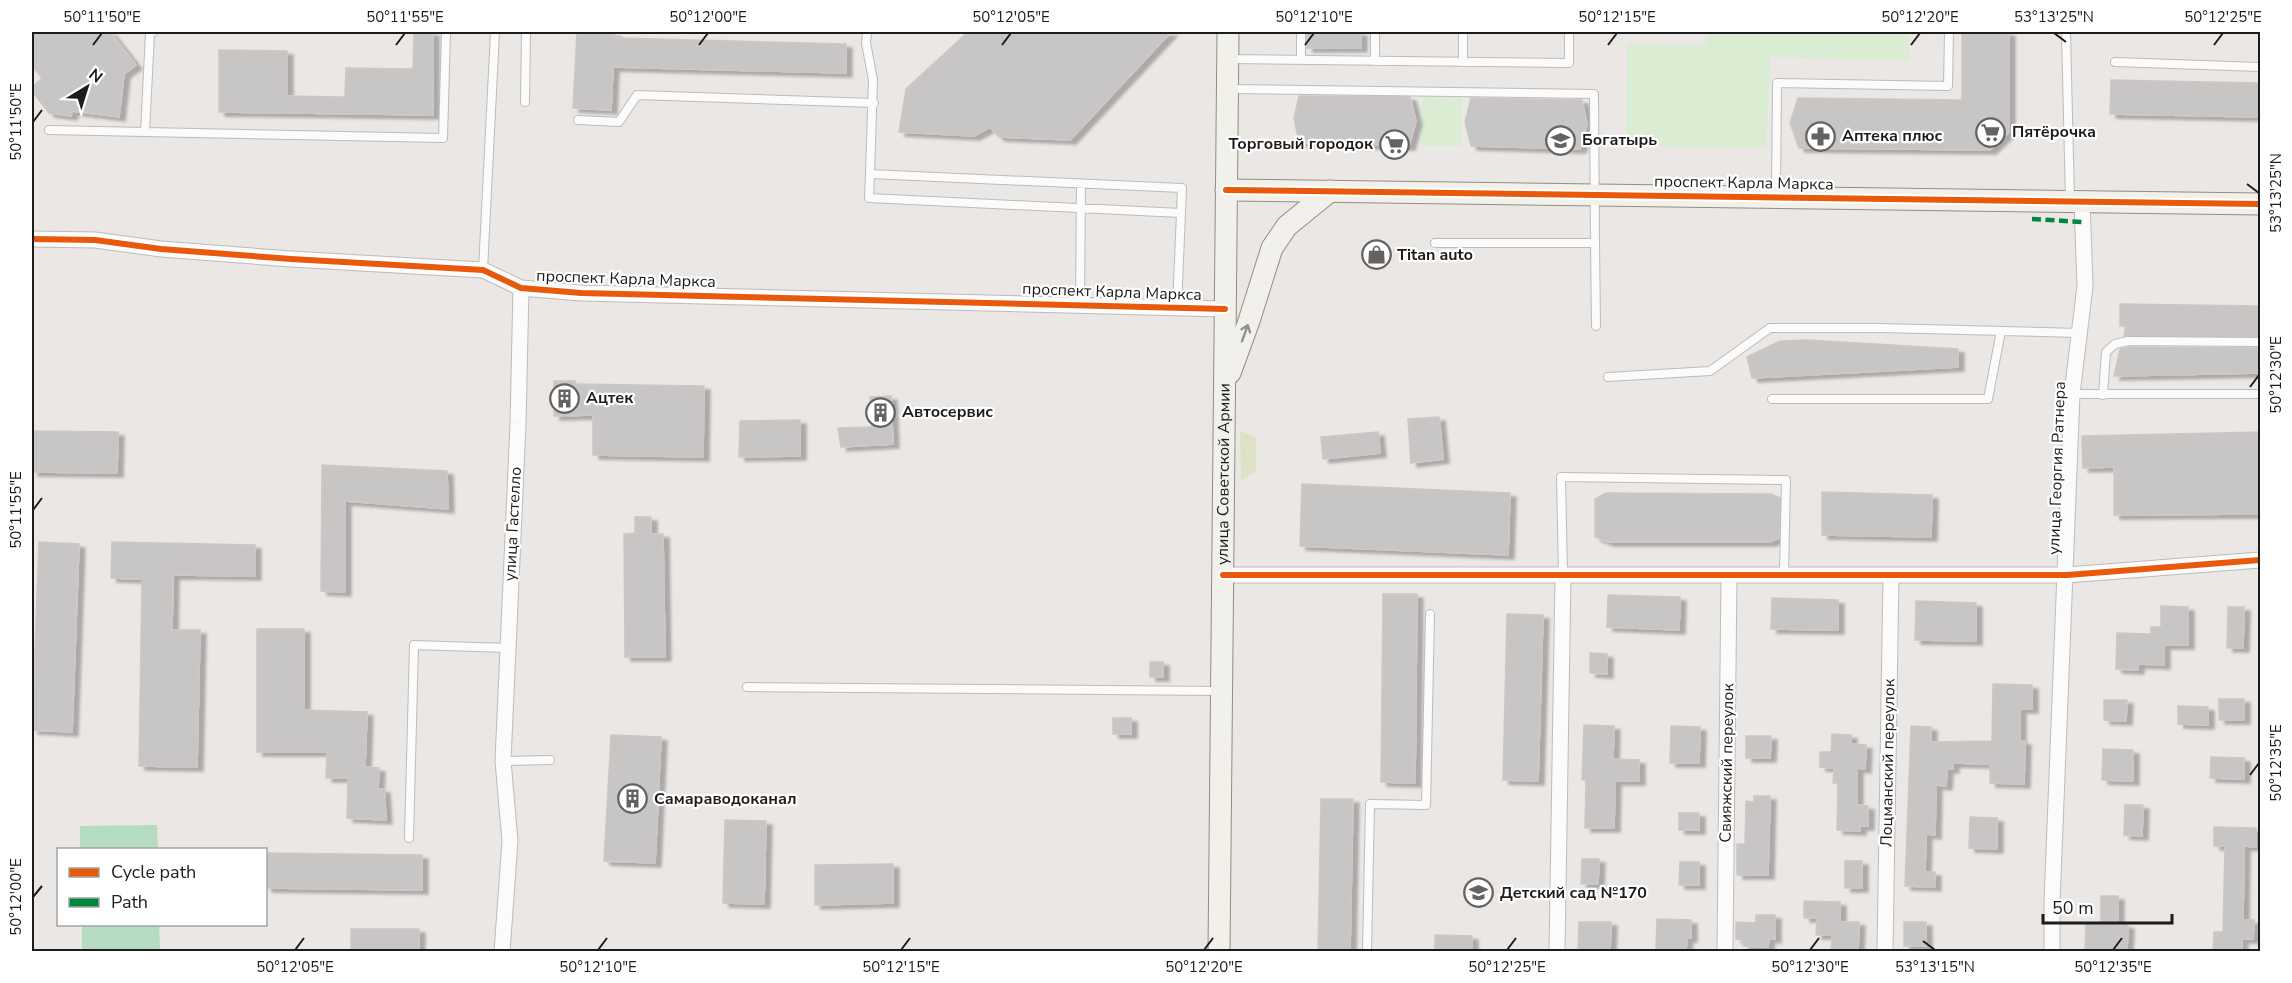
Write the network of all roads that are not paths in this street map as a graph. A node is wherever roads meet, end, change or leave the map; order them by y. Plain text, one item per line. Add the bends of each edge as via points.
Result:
1 (153, 32) edge
2 (446, 32) edge
3 (495, 32) edge
4 (526, 32) edge
5 (867, 32) edge
6 (1228, 32) edge
7 (1301, 32) edge
8 (1375, 32) edge
9 (1463, 32) edge
10 (1569, 32) edge
11 (1949, 32) edge
12 (2066, 32) edge
13 (1227, 59) junction
14 (1301, 60) junction
15 (1375, 61) junction
16 (1461, 62) junction
17 (2115, 62) dead end
18 (2260, 67) edge
19 (1227, 88) junction
20 (525, 102) dead end
21 (874, 103) junction
22 (578, 120) dead end
23 (49, 130) dead end
24 (145, 132) junction
25 (870, 174) junction
26 (1081, 184) junction
27 (1226, 190) junction
28 (1330, 191) junction
29 (1593, 195) junction
30 (1776, 197) junction
31 (2076, 201) junction
32 (2260, 204) edge
33 (1081, 209) junction
34 (1181, 213) junction
35 (32, 239) edge
36 (1435, 243) dead end
37 (1595, 243) junction
38 (483, 270) junction
39 (521, 288) junction
40 (1080, 305) junction
41 (1177, 307) junction
42 (1225, 309) junction
43 (1596, 326) dead end
44 (2001, 331) junction
45 (2079, 333) junction
46 (2260, 342) edge
47 (1608, 377) dead end
48 (1224, 387) junction
49 (2072, 394) junction
50 (2103, 394) junction
51 (2260, 394) edge
52 (1772, 399) dead end
53 (2260, 560) edge
54 (1223, 575) junction
55 (1563, 575) junction
56 (1729, 575) junction
57 (1784, 575) junction
58 (1891, 575) junction
59 (2067, 575) junction
60 (1430, 614) dead end
61 (508, 648) junction
62 (747, 687) dead end
63 (1222, 691) junction
64 (550, 760) dead end
65 (503, 761) junction
66 (409, 838) dead end
67 (502, 951) edge
68 (1219, 951) edge
69 (1367, 951) edge
70 (1557, 951) edge
71 (1725, 951) edge
72 (1885, 951) edge
73 (2052, 951) edge

1 - 24 lane
2 - 24 lane via 443,138
3 - 38 lane
4 - 20 lane
5 - 21 lane
6 - 13 street, улица Советской Армии
7 - 14 lane
8 - 15 lane
9 - 16 lane
10 - 16 lane via 1569,63
11 - 30 lane via 1948,86 1777,84
12 - 31 lane
13 - 14 lane
13 - 19 street, улица Советской Армии
14 - 15 lane
15 - 16 lane
17 - 18 lane
19 - 27 street, улица Советской Армии
19 - 29 lane via 1594,93
21 - 22 lane via 638,95 619,122
21 - 25 lane
23 - 24 lane
25 - 26 lane
25 - 33 lane via 869,198
26 - 33 lane
26 - 34 lane via 1182,188
27 - 28 street, проспект Карла Маркса
27 - 42 street, улица Советской Армии
28 - 29 street, проспект Карла Маркса
48 -> 28 street via 1272,248 1287,226
29 - 30 street, проспект Карла Маркса
29 - 37 lane
30 - 31 street, проспект Карла Маркса
31 - 32 street, проспект Карла Маркса
31 - 45 street, улица Георгия Ратнера via 2085,286
33 - 34 lane
33 - 40 lane
34 - 41 lane
35 - 38 street, проспект Карла Маркса via 95,240 161,249
36 - 37 lane
37 - 43 lane
38 - 39 street, проспект Карла Маркса
39 - 40 street, проспект Карла Маркса via 580,293
39 - 61 street, улица Гастелло
40 - 41 street, проспект Карла Маркса
41 - 42 street, проспект Карла Маркса
42 - 48 street, улица Советской Армии
44 - 45 lane
44 - 47 lane via 1770,328 1710,371
44 - 52 lane via 1988,399
45 - 49 street, улица Георгия Ратнера
46 - 50 lane via 2115,344 2106,352
48 - 54 street, улица Советской Армии
49 - 50 lane
49 - 59 street, улица Георгия Ратнера
50 - 51 lane
53 - 59 street
54 - 55 street
54 - 63 street, улица Советской Армии
55 - 56 street
55 - 57 lane via 1561,477 1786,480
55 - 70 street
56 - 57 street
56 - 71 street, Свияжский переулок
57 - 58 street
58 - 59 street
58 - 72 street, Лоцманский переулок
59 - 73 street, улица Георгия Ратнера
60 - 69 lane via 1426,805 1370,804
61 - 65 street, улица Гастелло
61 - 66 lane via 414,645
62 - 63 lane
63 - 68 street, улица Советской Армии
64 - 65 lane
65 - 67 street, улица Гастелло via 510,841

